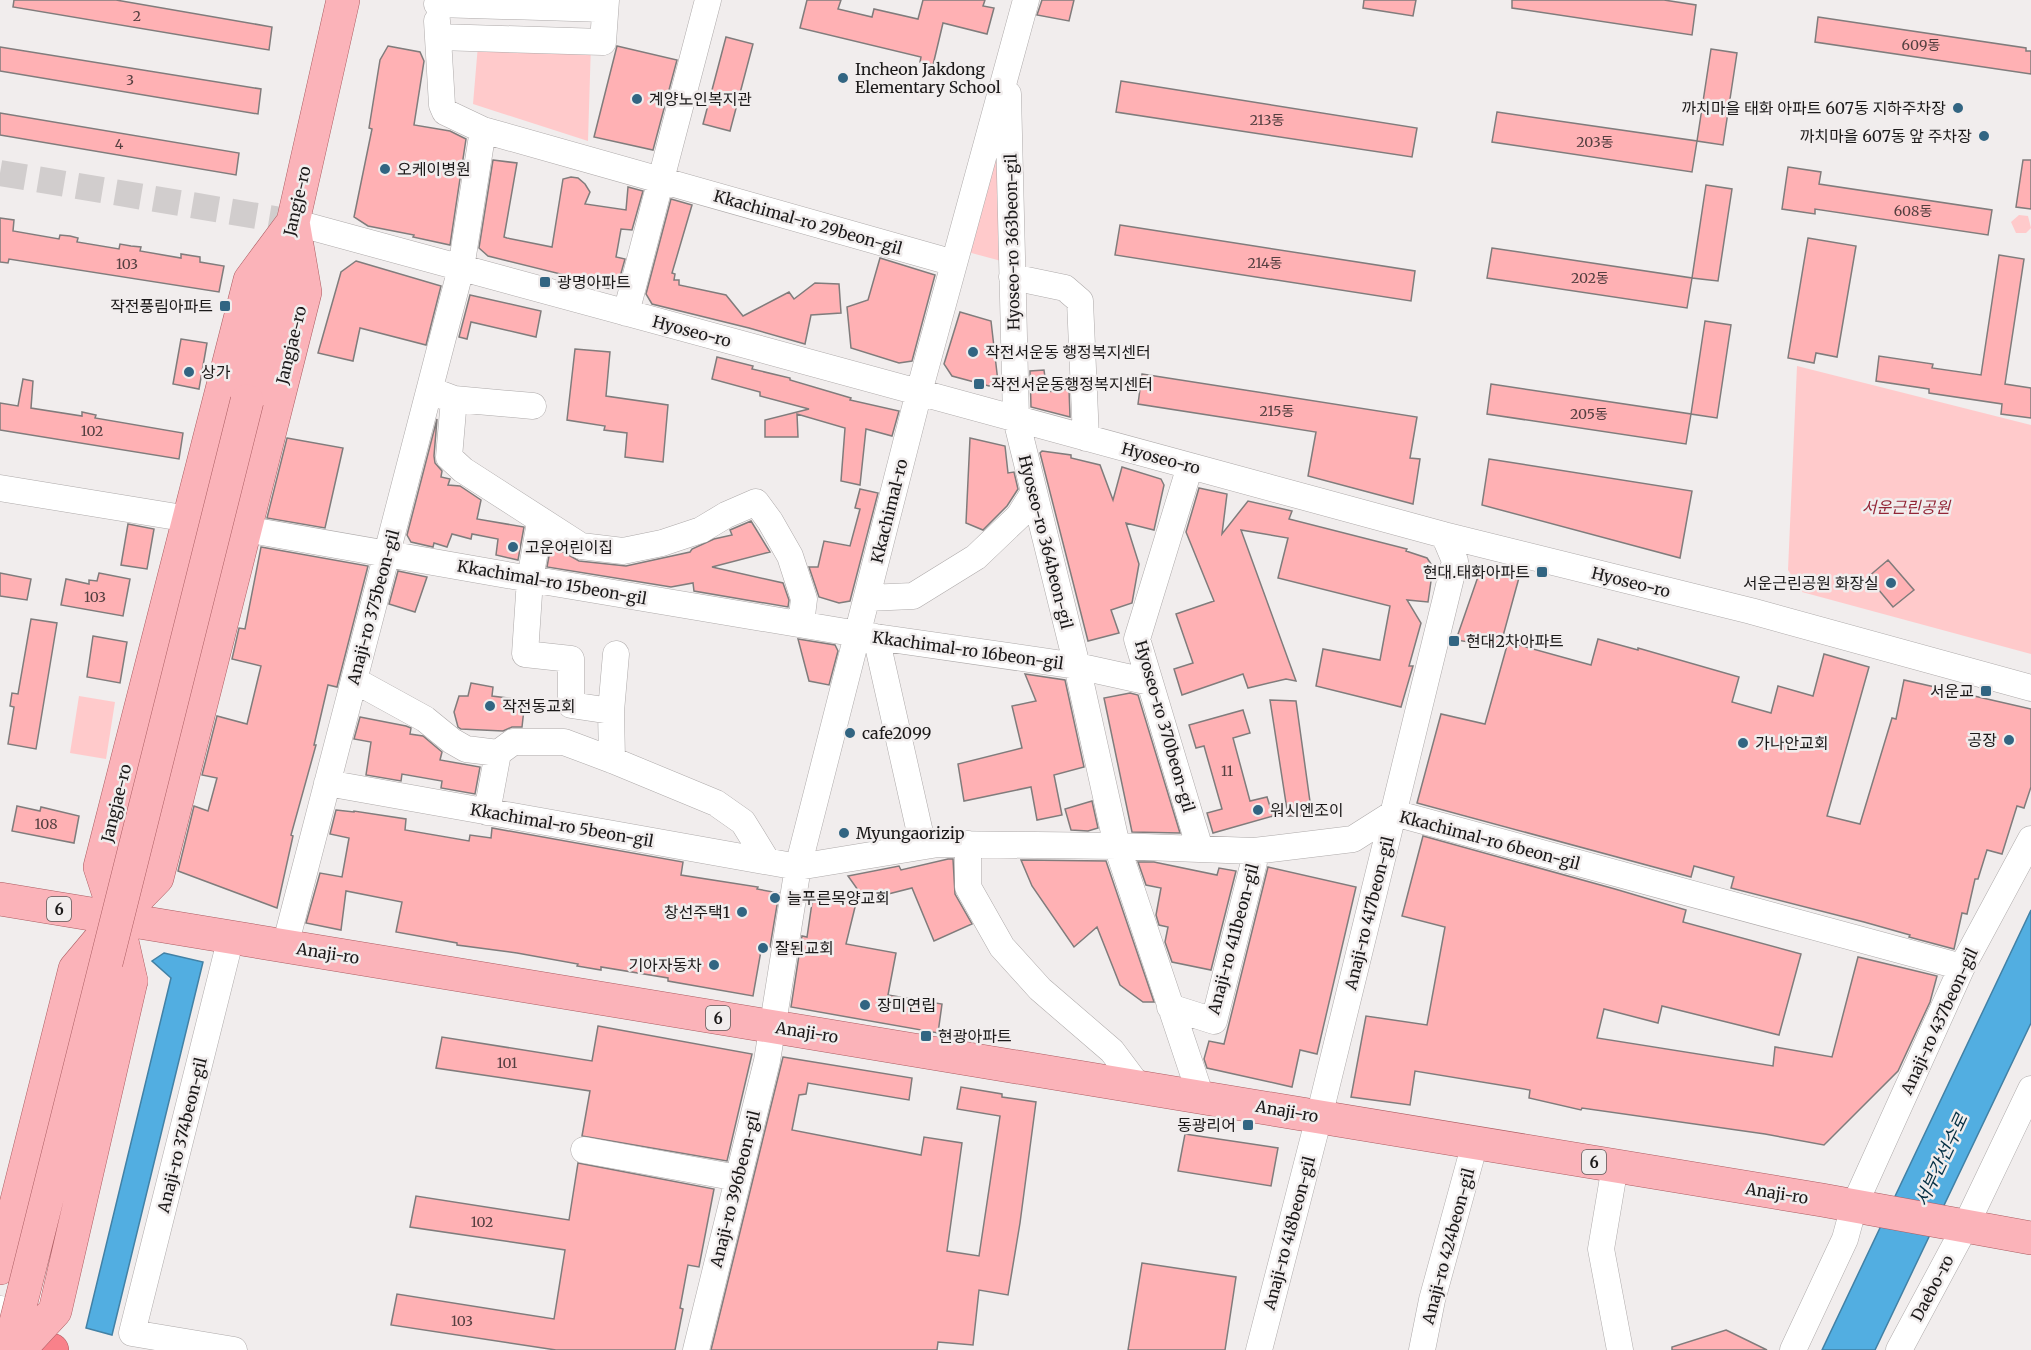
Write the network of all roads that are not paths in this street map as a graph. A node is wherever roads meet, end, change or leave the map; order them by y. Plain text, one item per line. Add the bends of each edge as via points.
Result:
1 (343, 0) edge
2 (708, 0) edge
3 (1026, 0) edge
4 (437, 2) edge
5 (605, 4) edge
6 (438, 37) junction
7 (1008, 66) junction
8 (483, 130) junction
9 (662, 180) junction
10 (292, 222) junction
11 (954, 263) junction
12 (461, 268) junction
13 (1012, 277) junction
14 (626, 313) junction
15 (429, 390) junction
16 (920, 392) junction
17 (454, 399) junction
18 (247, 401) joint
19 (533, 406) dead end
20 (1016, 418) junction
21 (1086, 438) junction
22 (1190, 466) junction
23 (0, 488) edge
24 (1034, 492) junction
25 (189, 519) junction
26 (540, 522) junction
27 (245, 529) junction
28 (1444, 535) junction
29 (387, 553) junction
30 (530, 579) junction
31 (867, 598) junction
32 (801, 624) junction
33 (867, 635) junction
34 (1077, 666) junction
35 (572, 667) junction
36 (354, 680) junction
37 (1150, 682) junction
38 (2031, 688) edge
39 (610, 711) junction
40 (498, 753) junction
41 (612, 760) junction
42 (327, 783) junction
43 (487, 812) junction
44 (1394, 813) junction
45 (2031, 839) edge
46 (968, 844) junction
47 (923, 846) junction
48 (1117, 846) junction
49 (1200, 849) junction
50 (1254, 851) junction
51 (767, 861) junction
52 (798, 867) junction
53 (0, 899) edge
54 (117, 919) junction
55 (231, 937) junction
56 (285, 946) junction
57 (1962, 967) junction
58 (1170, 1007) junction
59 (771, 1026) junction
60 (1139, 1087) junction
61 (2031, 1089) edge
62 (1201, 1097) junction
63 (1319, 1117) junction
64 (1475, 1143) junction
65 (584, 1150) dead end
66 (1615, 1166) junction
67 (738, 1178) junction
68 (1861, 1207) junction
69 (1960, 1224) junction
70 (2031, 1238) edge
71 (0, 1268) edge
72 (1, 1318) edge
73 (0, 1342) edge
74 (3, 1350) edge
75 (9, 1350) edge
76 (19, 1350) edge
77 (52, 1350) edge
78 (234, 1350) edge
79 (696, 1350) edge
80 (1259, 1350) edge
81 (1422, 1350) edge
82 (1620, 1350) edge
83 (1793, 1350) edge
84 (1899, 1350) edge

1 - 10 main road, Jangje-ro
2 - 9 street
3 - 7 street, Kkachimal-ro
4 - 5 street
4 - 6 street
5 - 6 street via 603,42
6 - 8 street, Kkachimal-ro 29beon-gil via 445,112
7 - 11 street, Kkachimal-ro
7 - 13 street, Hyoseo-ro 363beon-gil
8 - 9 street, Kkachimal-ro 29beon-gil
8 - 12 street, Anaji-ro 375beon-gil
9 - 11 street, Kkachimal-ro 29beon-gil
9 - 14 street
10 - 12 street, Hyoseo-ro
10 - 18 main road, Jangje-ro
10 - 25 main road, Jangjae-ro via 250,280
10 - 27 main road, Jangjae-ro via 305,292
11 - 16 street, Kkachimal-ro
12 - 14 street, Hyoseo-ro
12 - 15 street, Anaji-ro 375beon-gil
13 - 20 street, Hyoseo-ro 363beon-gil
13 - 21 street via 1065,288 1080,301
14 - 16 street, Hyoseo-ro
15 - 17 street
15 - 29 street, Anaji-ro 375beon-gil
16 - 20 street, Hyoseo-ro
16 - 31 street, Kkachimal-ro
17 - 19 street
17 - 26 street via 449,457
18 - 75 main road, Jangjae-ro, bridge
20 - 21 street, Hyoseo-ro
20 - 24 street, Hyoseo-ro 364beon-gil
21 - 22 street, Hyoseo-ro
22 - 28 street, Hyoseo-ro
22 - 37 street, Hyoseo-ro 370beon-gil via 1137,639
23 - 25 street
24 - 31 street via 1019,516 976,557 913,596
24 - 34 street, Hyoseo-ro 364beon-gil
25 - 54 main road, Jangjae-ro via 100,867
26 - 30 street
26 - 32 street via 581,546 623,551 701,530 756,502 790,556 804,599
27 - 29 street, Kkachimal-ro 15beon-gil
27 - 54 main road, Jangjae-ro via 157,878
28 - 38 street, Hyoseo-ro via 1751,611
28 - 44 street, Anaji-ro 417beon-gil via 1455,561
29 - 30 street, Kkachimal-ro 15beon-gil
29 - 36 street, Anaji-ro 375beon-gil
30 - 32 street, Kkachimal-ro 15beon-gil
30 - 35 street via 525,654 571,659
31 - 33 street, Kkachimal-ro
32 - 33 street, Kkachimal-ro 15beon-gil
33 - 34 street, Kkachimal-ro 16beon-gil
33 - 47 street
33 - 52 street, Kkachimal-ro
34 - 37 street, Kkachimal-ro 16beon-gil
34 - 48 street, Hyoseo-ro 364beon-gil
35 - 39 street via 571,705
35 - 39 street via 614,662
36 - 40 street via 425,719 466,749
36 - 42 street, Anaji-ro 375beon-gil
37 - 49 street, Hyoseo-ro 370beon-gil
39 - 41 street
40 - 41 street via 513,742 564,742
40 - 43 street
41 - 51 street via 716,803 743,822
42 - 43 street, Kkachimal-ro 5beon-gil
42 - 56 street, Anaji-ro 375beon-gil
43 - 51 street, Kkachimal-ro 5beon-gil
44 - 50 street, Kkachimal-ro 6beon-gil via 1353,839
44 - 57 street, Kkachimal-ro 6beon-gil
44 - 63 street, Anaji-ro 417beon-gil
45 - 57 street, Anaji-ro 437beon-gil
46 - 47 street, Kkachimal-ro 6beon-gil
46 - 48 street, Kkachimal-ro 6beon-gil
46 - 60 street via 968,887 1002,947 1040,989 1112,1052
47 - 52 street, Kkachimal-ro 6beon-gil
48 - 49 street, Kkachimal-ro 6beon-gil
48 - 58 street
49 - 50 street, Kkachimal-ro 6beon-gil
50 - 58 street, Anaji-ro 411beon-gil via 1214,1021
51 - 52 street, Kkachimal-ro 5beon-gil
52 - 59 street, Kkachimal-ro
53 - 54 main road, Anaji-ro / 6
54 - 55 main road, Anaji-ro / 6
54 - 71 main road, Jangjae-ro via 75,969
54 - 72 street via 92,970
54 - 76 main road, Jangjae-ro, bridge via 131,981 55,1311
55 - 56 main road, Anaji-ro / 6
55 - 78 street, Anaji-ro 374beon-gil via 132,1333
56 - 59 main road, Anaji-ro / 6
57 - 68 street, Anaji-ro 437beon-gil
58 - 62 street
59 - 60 main road, Anaji-ro / 6
59 - 67 street, Anaji-ro 396beon-gil via 767,1060
60 - 62 main road, Anaji-ro / 6
61 - 69 street, Daebo-ro
62 - 63 main road, Anaji-ro / 6
63 - 64 main road, Anaji-ro / 6
63 - 80 street, Anaji-ro 418beon-gil
64 - 66 main road, Anaji-ro / 6
64 - 81 street, Anaji-ro 424beon-gil
65 - 67 street
66 - 68 main road, Anaji-ro / 6
66 - 82 street via 1601,1249
67 - 79 street, Anaji-ro 396beon-gil
68 - 69 main road, 6
68 - 83 street, Anaji-ro 437beon-gil
69 - 70 main road, 6
69 - 84 street, Daebo-ro
72 - 74 main road
73 - 77 highway

